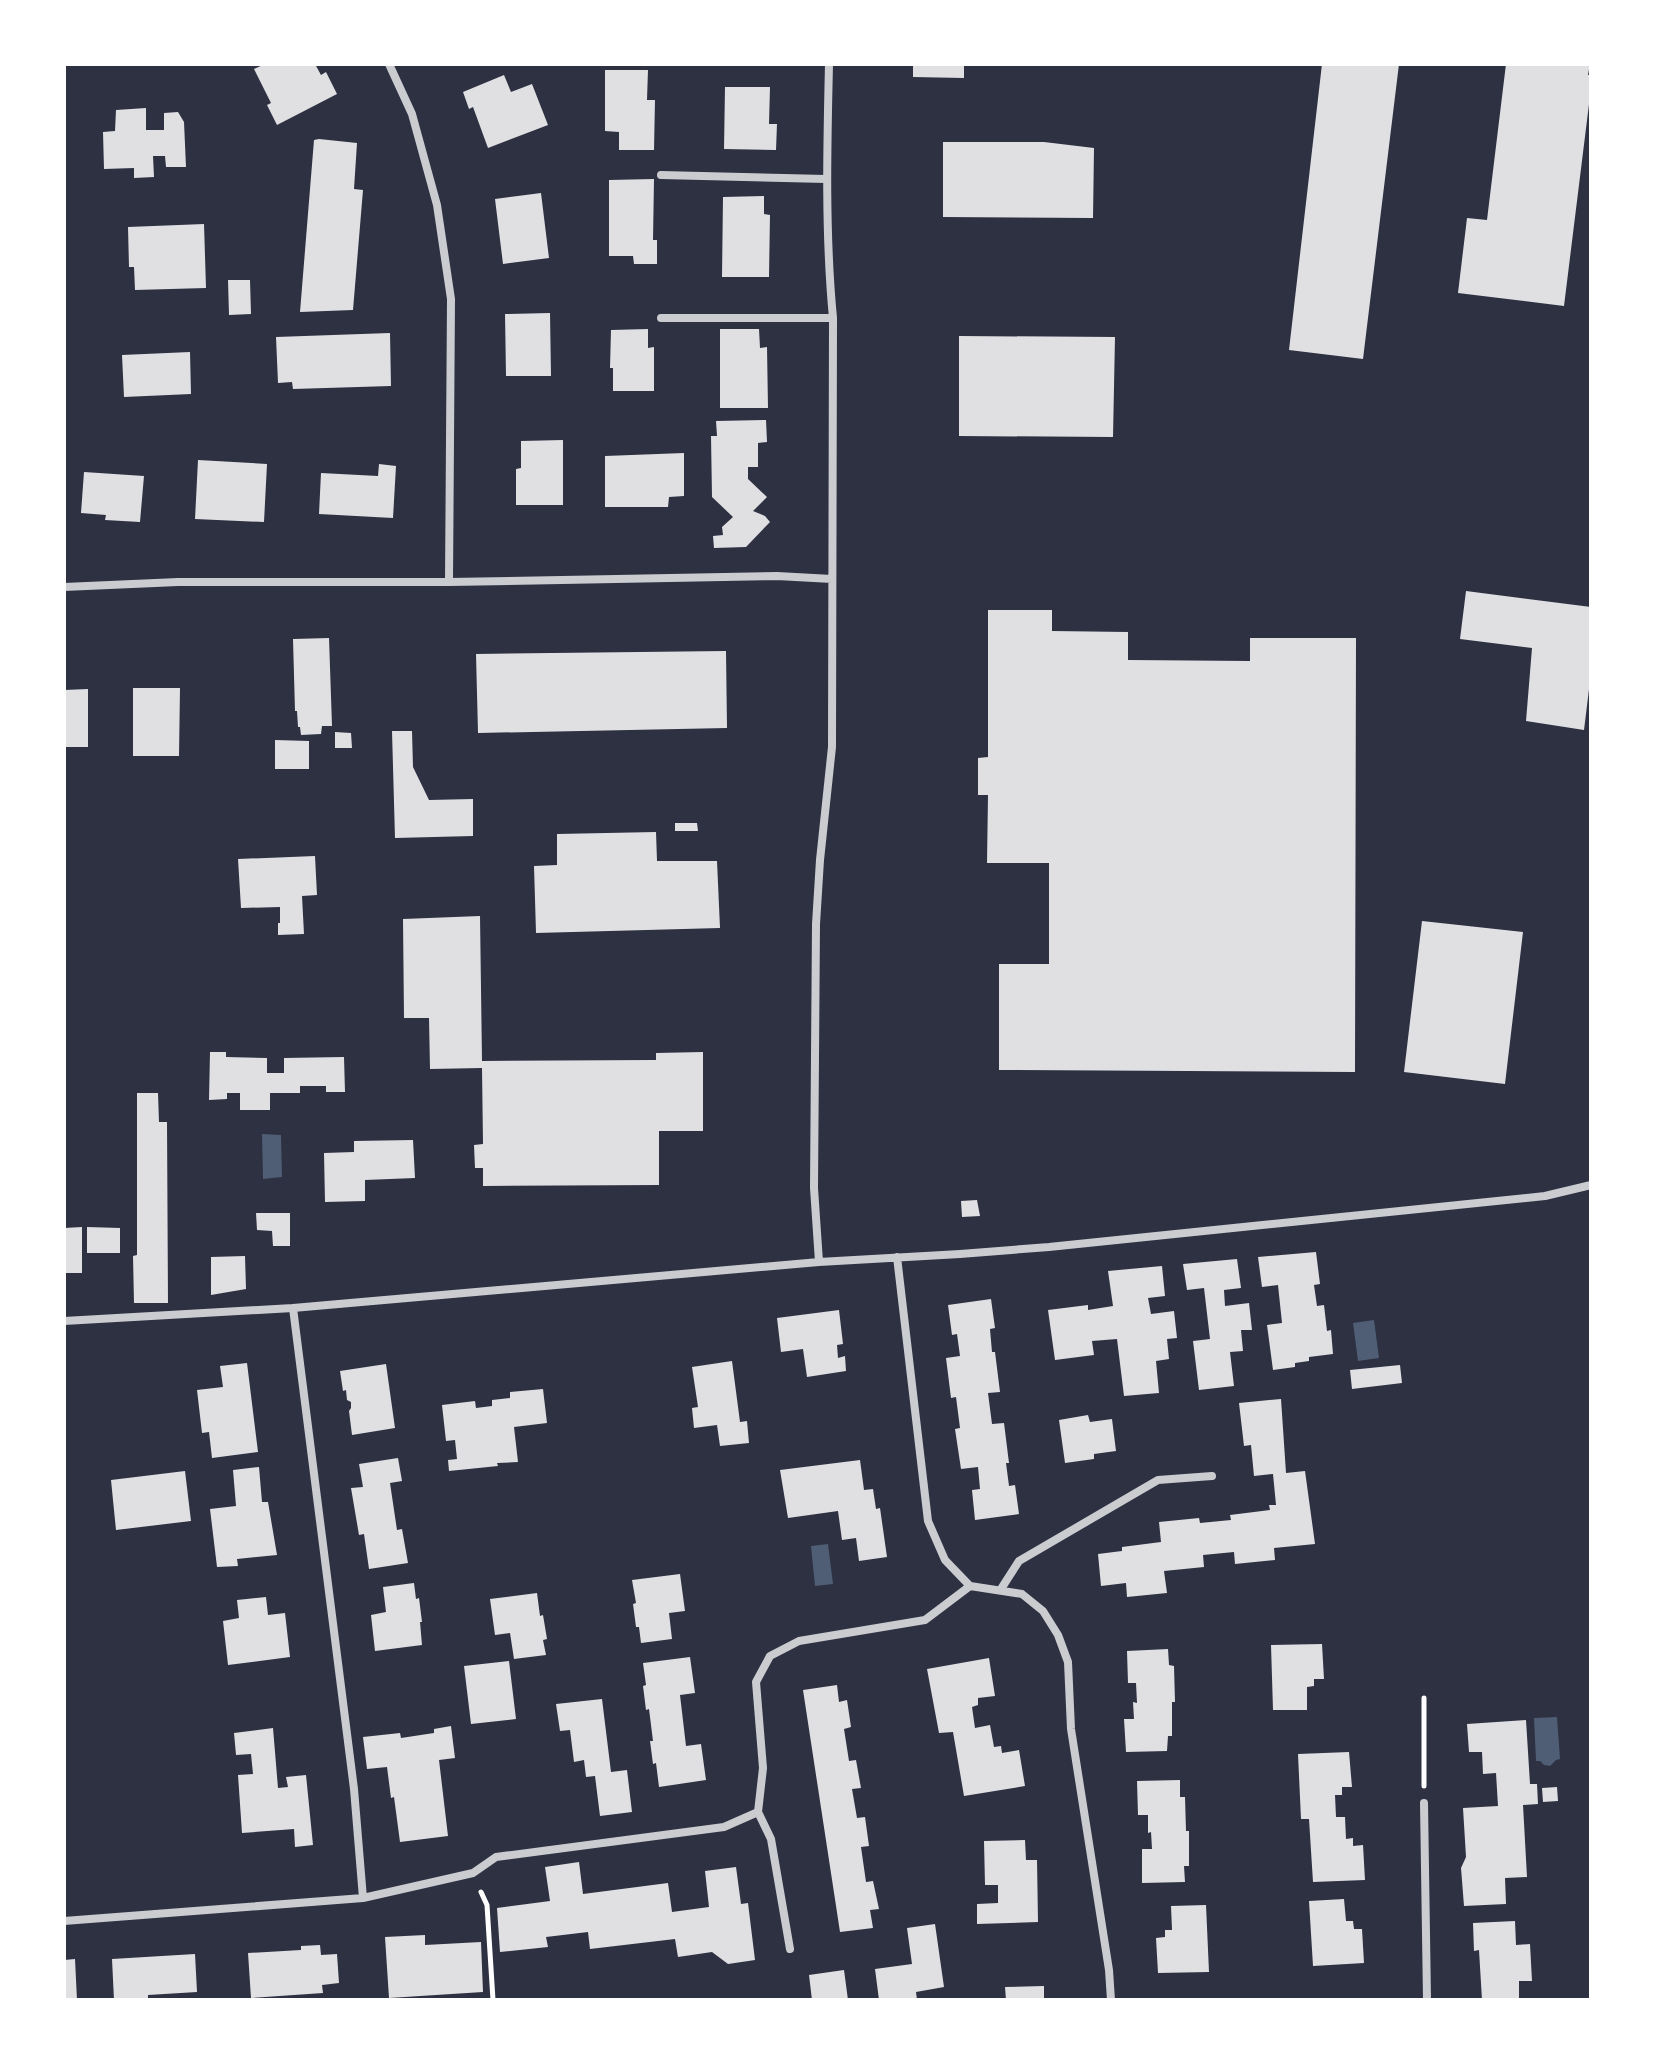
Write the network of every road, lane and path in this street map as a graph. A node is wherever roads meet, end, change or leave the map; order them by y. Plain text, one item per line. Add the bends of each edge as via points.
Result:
1 (389, 64) edge
2 (829, 64) edge
3 (661, 175) dead end
4 (826, 179) junction
5 (661, 318) dead end
6 (833, 318) junction
7 (832, 579) junction
8 (449, 582) junction
9 (64, 587) edge
10 (1591, 1185) edge
11 (897, 1257) junction
12 (819, 1262) junction
13 (293, 1308) junction
14 (64, 1321) edge
15 (1212, 1476) dead end
16 (970, 1586) junction
17 (1001, 1589) junction
18 (1424, 1698) dead end
19 (1424, 1803) joint
20 (758, 1812) junction
21 (473, 1873) junction
22 (363, 1898) junction
23 (64, 1921) edge
24 (790, 1949) dead end
25 (493, 2000) edge
26 (1111, 2000) edge
27 (1427, 2000) edge

1 - 8 street via 412,114 437,205 451,299
2 - 4 street
3 - 4 street
4 - 6 street
5 - 6 street
6 - 7 street
7 - 8 street
7 - 12 street via 832,747 816,924 814,1188
8 - 9 street
10 - 11 street via 1545,1196 1049,1247
11 - 12 street
11 - 16 street via 928,1521 945,1560
12 - 13 street
13 - 14 street
13 - 22 street via 347,1728
15 - 17 street via 1158,1480 1019,1561
16 - 17 street
16 - 20 street via 925,1620 799,1641 770,1656 756,1682 763,1768
17 - 26 street via 1022,1594 1043,1611 1068,1662 1071,1729
18 - 19 path
19 - 27 street
20 - 21 street via 724,1827 496,1857
20 - 24 street via 771,1839
21 - 22 street
21 - 25 path via 487,1905
22 - 23 street

